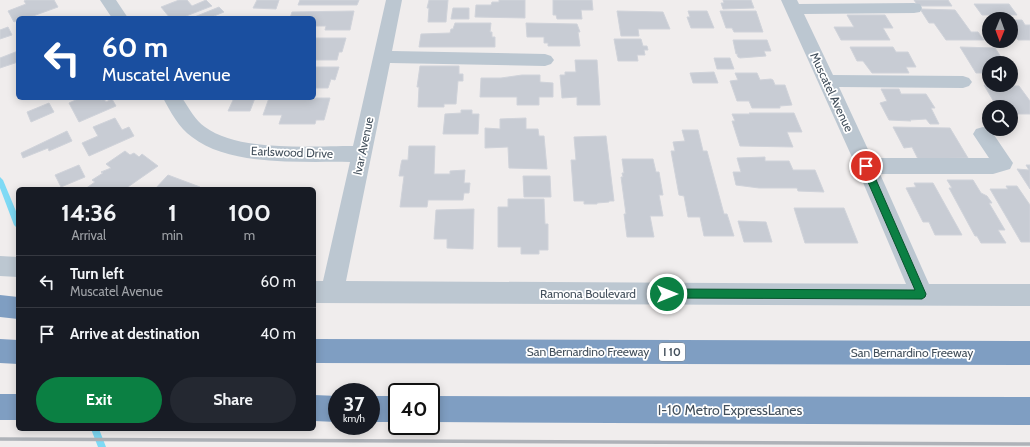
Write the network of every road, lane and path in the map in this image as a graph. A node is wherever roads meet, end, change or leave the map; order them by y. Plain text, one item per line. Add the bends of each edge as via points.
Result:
1 (108, 0) edge
2 (394, 0) edge
3 (791, 5) edge
4 (914, 8) dead end
5 (119, 16) edge
6 (382, 57) junction
7 (545, 60) dead end
8 (827, 81) junction
9 (962, 82) dead end
10 (173, 100) edge
11 (984, 136) edge
12 (361, 154) junction
13 (866, 166) junction
14 (0, 266) edge
15 (16, 267) edge
16 (323, 292) edge
17 (922, 294) junction
18 (1030, 295) edge
19 (0, 306) edge
20 (16, 308) edge
21 (316, 351) edge
22 (1030, 353) edge
23 (0, 407) edge
24 (16, 407) edge
25 (316, 408) edge
26 (328, 408) edge
27 (440, 409) edge
28 (1030, 411) edge

1 - 5 street
2 - 6 street, Ivar Avenue
3 - 4 street
3 - 8 street, Muscatel Avenue
6 - 7 street
6 - 12 street, Ivar Avenue
8 - 9 street
8 - 13 street, Muscatel Avenue
10 - 12 street, Earlswood Drive via 197,132 214,142 232,148 252,152
11 - 13 street via 1003,163 993,166
12 - 16 street, Ivar Avenue
13 - 17 street, Muscatel Avenue
14 - 15 street
16 - 17 street, Ramona Boulevard
17 - 18 street, Ramona Boulevard
19 - 20 highway
21 - 22 highway, San Bernardino Freeway / I 10
23 - 24 highway
25 - 26 highway
27 - 28 highway, I-10 Metro ExpressLanes

